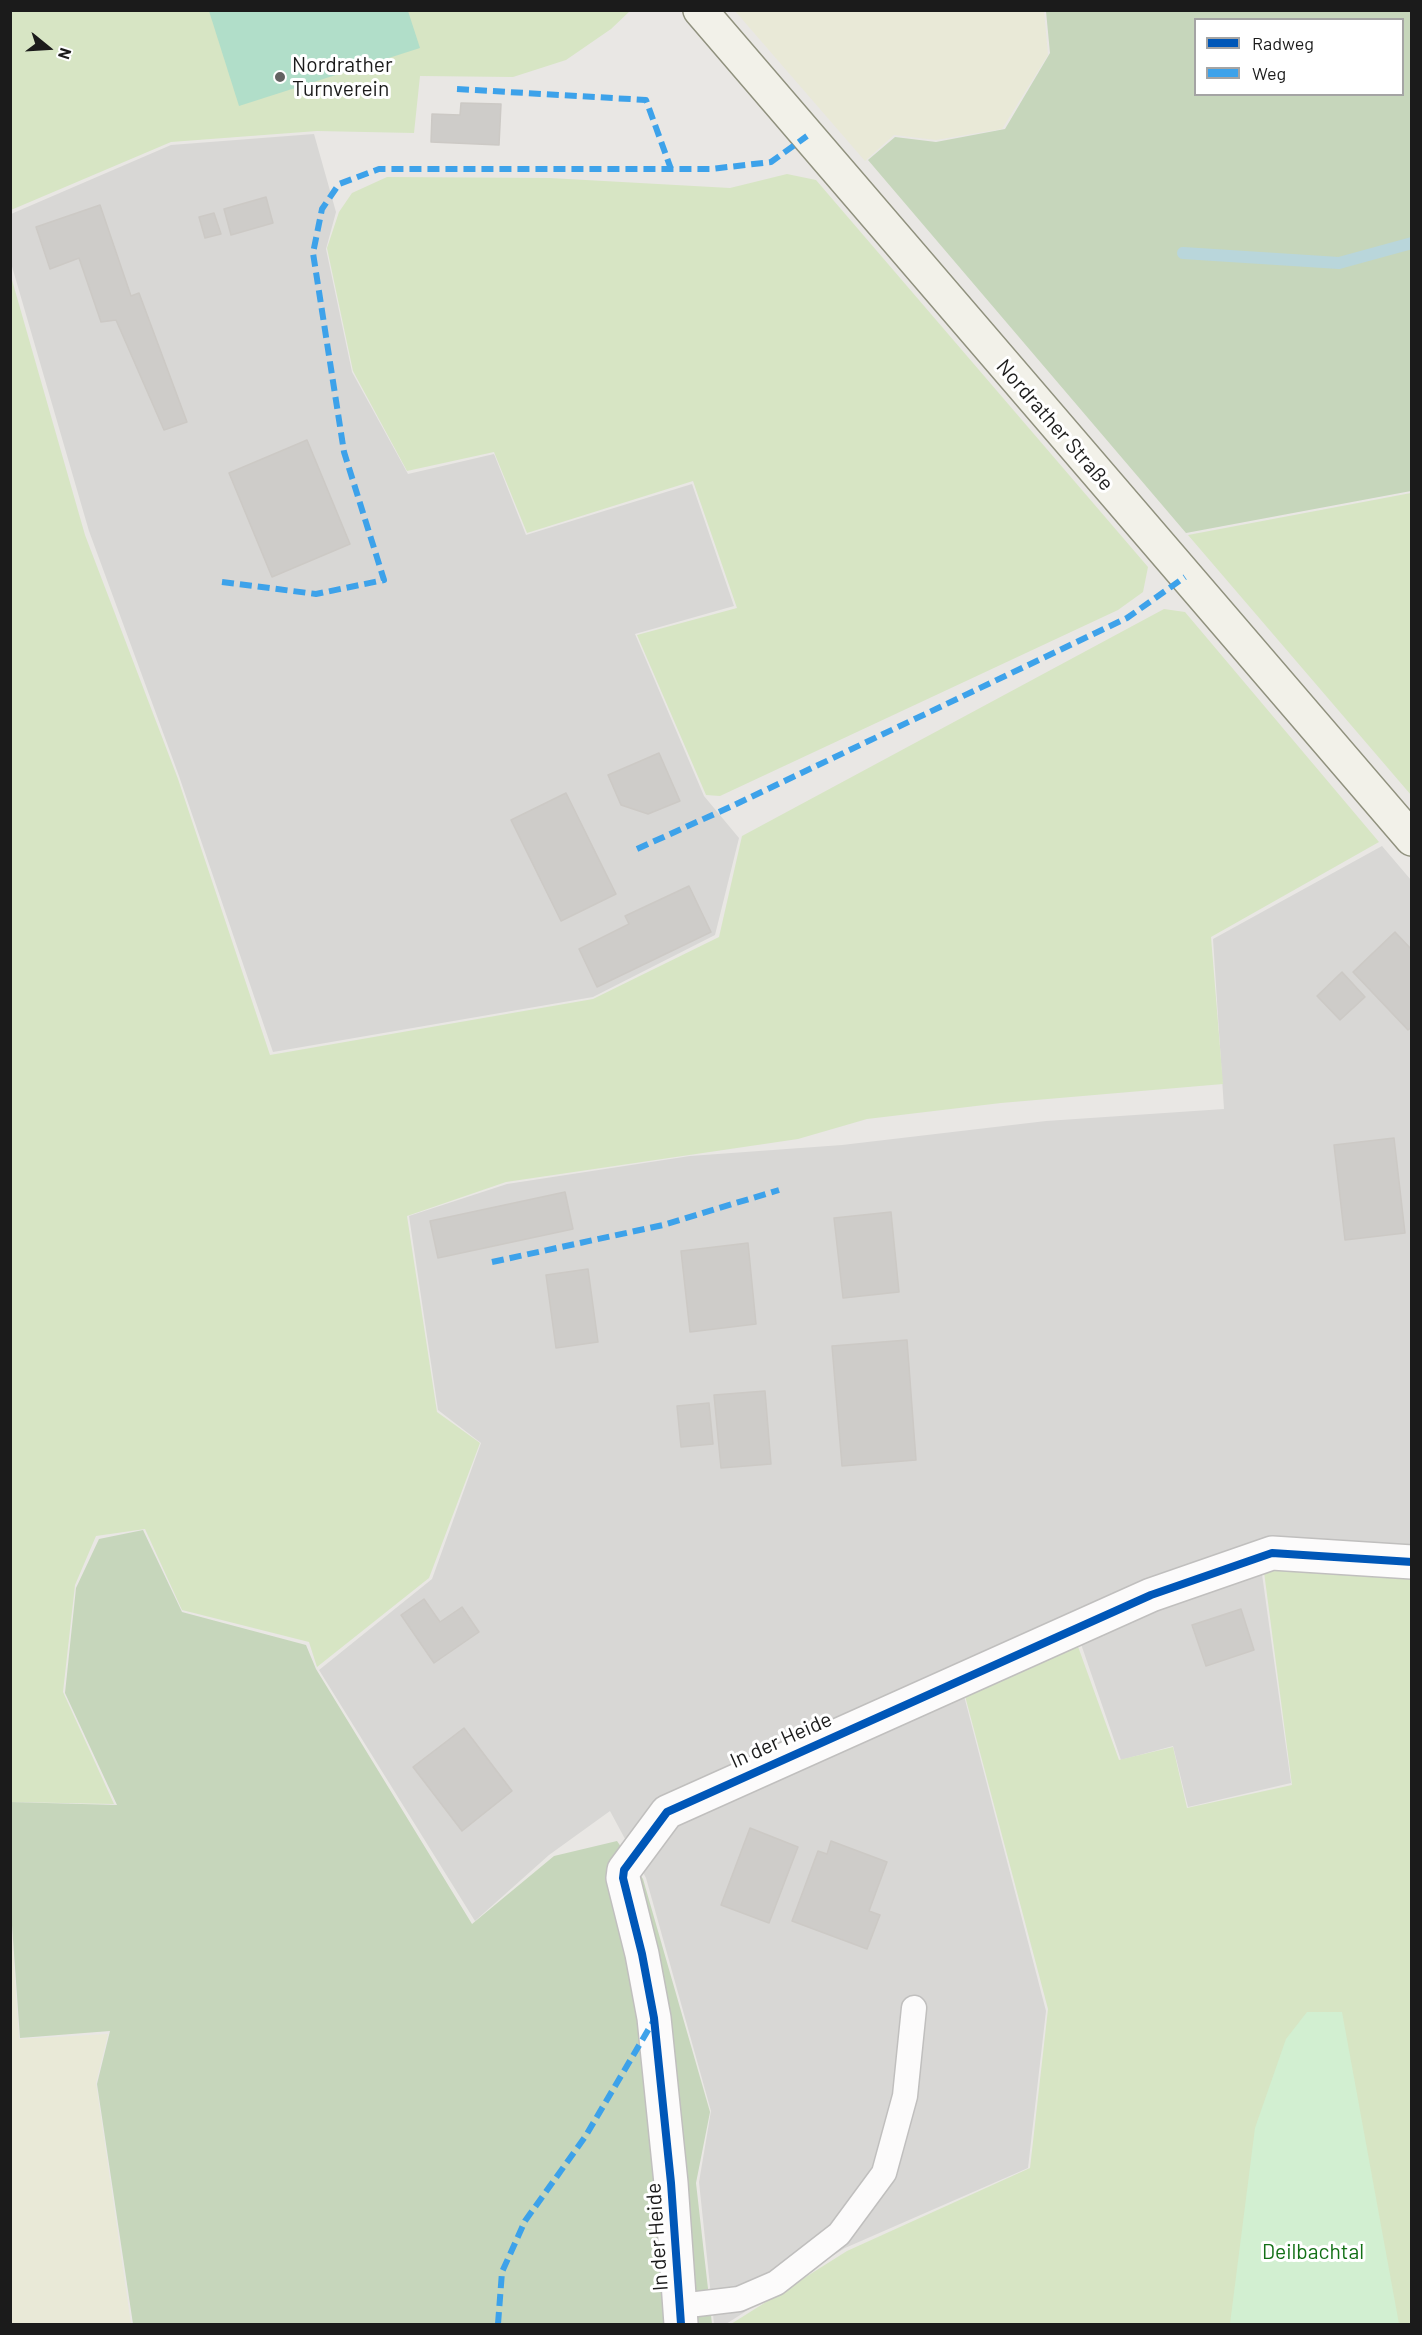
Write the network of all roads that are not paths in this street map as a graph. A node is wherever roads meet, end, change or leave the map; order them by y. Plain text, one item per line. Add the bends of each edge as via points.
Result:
1 (700, 10) edge
2 (1412, 839) edge
3 (1412, 1562) edge
4 (914, 2008) dead end
5 (680, 2315) edge

1 - 2 main road, Nordrather Straße
3 - 5 street, In der Heide via 1272,1552 1151,1595 667,1812 624,1870 623,1878 654,2018
4 - 5 lane via 905,2096 884,2173 839,2234 776,2283 739,2299

